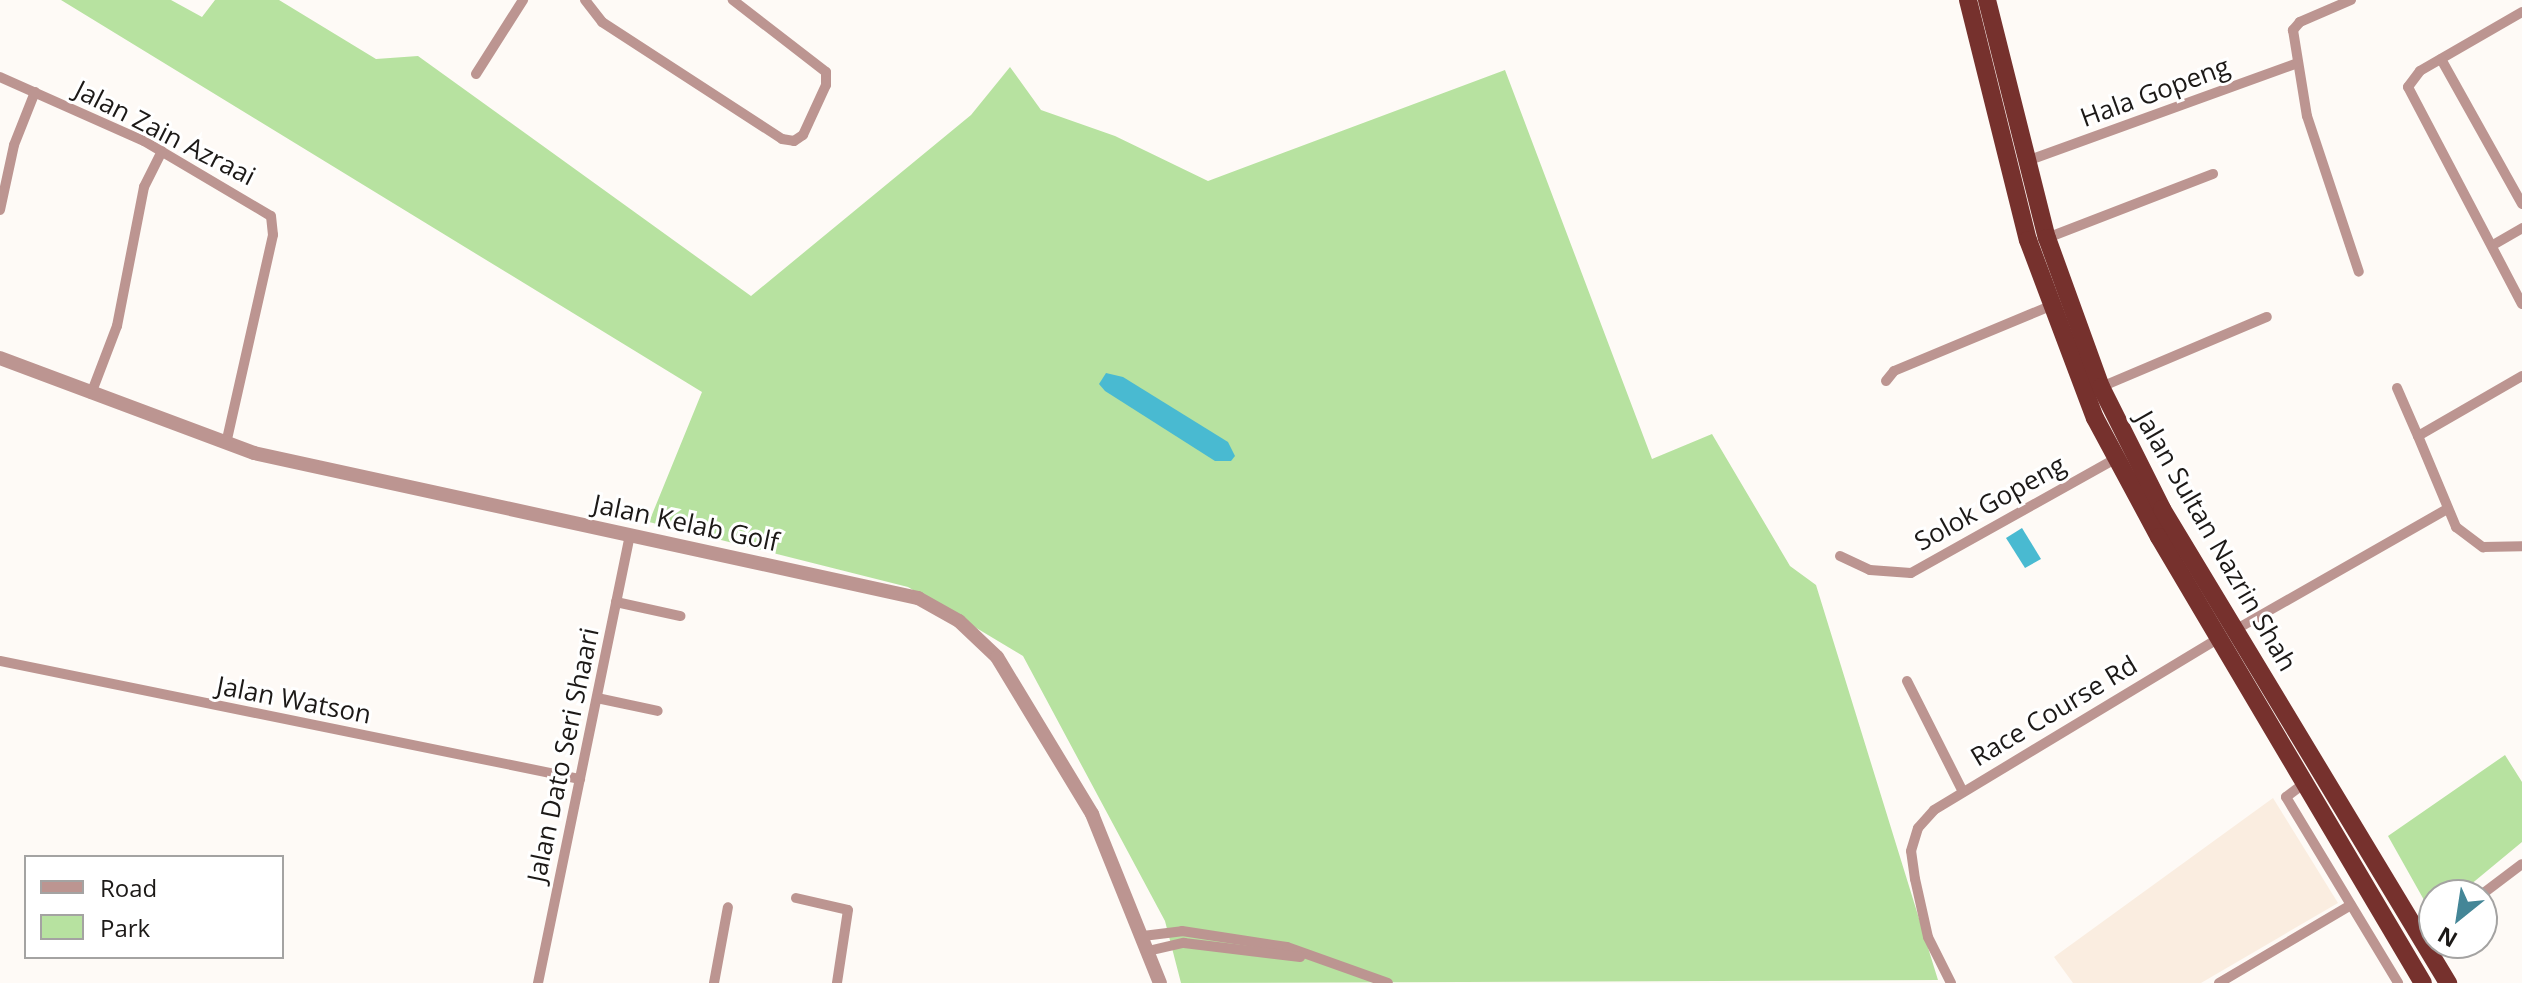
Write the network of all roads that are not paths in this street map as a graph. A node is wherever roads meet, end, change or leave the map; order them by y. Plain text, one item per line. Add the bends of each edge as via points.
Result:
1 (523, 0) edge
2 (585, 0) edge
3 (733, 0) edge
4 (1968, 0) edge
5 (1987, 0) edge
6 (2351, 0) edge
7 (2521, 16) edge
8 (2441, 59) junction
9 (2298, 63) junction
10 (476, 74) dead end
11 (0, 77) edge
12 (35, 92) junction
13 (162, 151) junction
14 (2027, 161) junction
15 (2213, 174) dead end
16 (2522, 204) edge
17 (0, 210) edge
18 (2522, 228) edge
19 (2047, 238) junction
20 (2493, 245) junction
21 (2359, 272) dead end
22 (2522, 304) edge
23 (2050, 306) junction
24 (2267, 317) dead end
25 (0, 358) edge
26 (2522, 376) edge
27 (1886, 381) dead end
28 (2101, 387) junction
29 (2397, 388) dead end
30 (91, 394) junction
31 (2418, 436) junction
32 (226, 443) junction
33 (2115, 459) junction
34 (2445, 510) junction
35 (630, 535) junction
36 (2522, 546) edge
37 (1840, 556) dead end
38 (616, 602) junction
39 (680, 616) dead end
40 (2227, 634) junction
41 (0, 661) edge
42 (1907, 681) dead end
43 (597, 698) junction
44 (658, 711) dead end
45 (580, 779) junction
46 (2306, 782) junction
47 (1963, 792) junction
48 (2522, 864) edge
49 (2498, 882) edge
50 (796, 898) dead end
51 (2351, 905) junction
52 (728, 907) dead end
53 (2418, 920) edge
54 (1146, 944) junction
55 (2418, 946) edge
56 (2384, 959) junction
57 (2438, 959) edge
58 (2419, 976) edge
59 (2238, 978) edge
60 (538, 983) edge
61 (714, 983) edge
62 (837, 983) edge
63 (1160, 983) edge
64 (1388, 983) edge
65 (1951, 983) edge
66 (2219, 983) edge
67 (2398, 983) edge
68 (2432, 983) edge
69 (2448, 983) edge

1 - 10 street
2 - 3 street via 602,22 782,139 794,141 803,135 826,85 826,72
4 - 23 highway, Jalan Sultan Nazrin Shah via 2013,189
5 - 14 highway, Jalan Sultan Nazrin Shah
6 - 9 street via 2293,30
7 - 8 street
8 - 16 street
8 - 20 street via 2412,78 2410,98
9 - 14 street, Hala Gopeng
9 - 21 street via 2320,164
11 - 12 street, Jalan Zain Azraai
12 - 13 street, Jalan Zain Azraai
12 - 17 street via 14,145
13 - 30 street via 144,187 117,326
13 - 32 street, Jalan Zain Azraai via 271,216 273,235
14 - 19 highway, Jalan Sultan Nazrin Shah
15 - 19 street
18 - 20 street
19 - 28 highway, Jalan Sultan Nazrin Shah
20 - 22 street
23 - 27 street via 1894,371
23 - 33 highway, Jalan Sultan Nazrin Shah
24 - 28 street
25 - 30 street, Jalan Kelab Golf
26 - 31 street
28 - 40 highway, Jalan Sultan Nazrin Shah
29 - 31 street
30 - 32 street, Jalan Kelab Golf
31 - 34 street
32 - 35 street, Jalan Kelab Golf via 335,472
33 - 37 street, Solok Gopeng via 1911,573 1870,570
33 - 40 highway, Jalan Sultan Nazrin Shah
34 - 36 street via 2467,539 2483,547
34 - 40 street, Race Course Rd
35 - 38 street, Jalan Dato Seri Shaari
35 - 54 street, Jalan Kelab Golf via 918,598 959,621 997,657 1092,814
38 - 39 street
38 - 43 street, Jalan Dato Seri Shaari
40 - 46 highway, Jalan Sultan Nazrin Shah
40 - 47 street, Race Course Rd
40 - 53 highway, Jalan Sultan Nazrin Shah
41 - 45 street, Jalan Watson
42 - 47 street
43 - 44 street
43 - 45 street, Jalan Dato Seri Shaari
45 - 60 street, Jalan Dato Seri Shaari
46 - 51 street via 2286,797
46 - 58 highway, Jalan Sultan Nazrin Shah
47 - 65 street, Race Course Rd via 1918,828 1911,851 1928,937
48 - 49 street
50 - 62 street via 848,910
51 - 56 street
51 - 59 street
52 - 61 street
54 - 63 street, Jalan Kelab Golf
54 - 64 street via 1182,931 1287,947
55 - 68 highway via 2413,951
56 - 58 street via 2402,958
56 - 67 street
57 - 69 highway, Jalan Sultan Nazrin Shah
59 - 66 street

